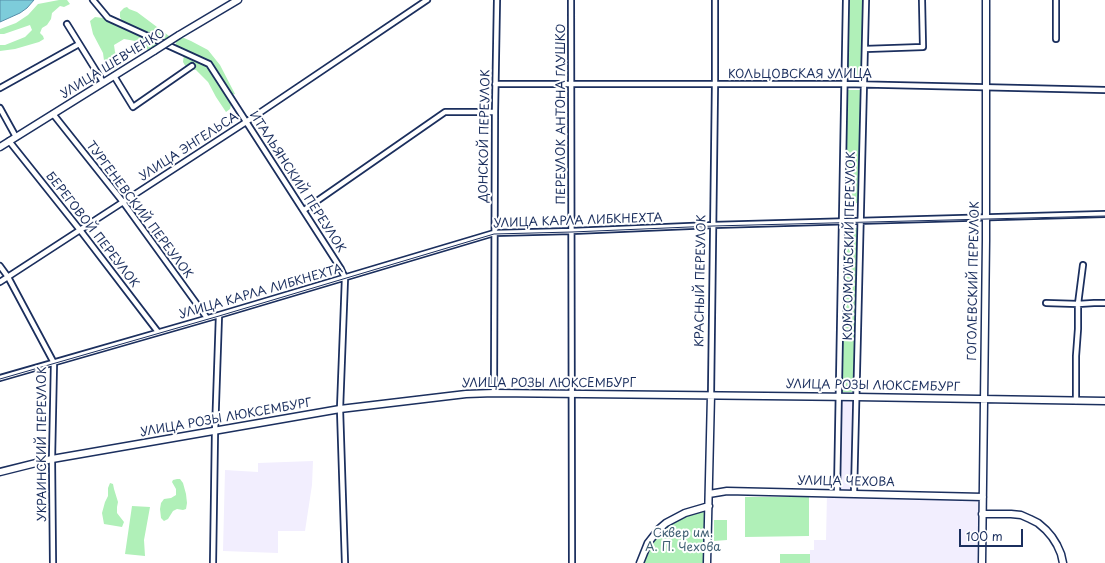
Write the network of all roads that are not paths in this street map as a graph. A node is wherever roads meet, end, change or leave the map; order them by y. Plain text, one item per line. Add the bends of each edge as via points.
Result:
1 (94, 0) edge
2 (238, 0) edge
3 (427, 0) edge
4 (497, 0) edge
5 (571, 0) edge
6 (715, 0) edge
7 (846, 0) edge
8 (866, 0) edge
9 (922, 0) edge
10 (986, 0) edge
11 (1056, 0) edge
12 (67, 24) dead end
13 (1056, 39) dead end
14 (79, 44) junction
15 (864, 49) junction
16 (192, 66) dead end
17 (114, 76) junction
18 (103, 82) junction
19 (495, 84) junction
20 (572, 84) junction
21 (845, 84) junction
22 (715, 85) junction
23 (864, 85) junction
24 (986, 87) junction
25 (0, 88) edge
26 (1105, 90) edge
27 (0, 108) edge
28 (495, 112) junction
29 (53, 114) junction
30 (246, 122) junction
31 (16, 137) junction
32 (9, 141) junction
33 (0, 147) edge
34 (123, 202) junction
35 (304, 210) junction
36 (1105, 214) edge
37 (986, 218) junction
38 (842, 221) junction
39 (860, 221) junction
40 (713, 225) junction
41 (80, 230) junction
42 (572, 231) junction
43 (494, 233) junction
44 (1083, 265) dead end
45 (0, 266) edge
46 (8, 277) junction
47 (345, 278) junction
48 (0, 282) edge
49 (1046, 303) dead end
50 (1105, 303) edge
51 (1078, 304) junction
52 (219, 315) junction
53 (207, 318) junction
54 (158, 332) junction
55 (54, 363) junction
56 (0, 378) edge
57 (494, 393) junction
58 (572, 394) junction
59 (711, 395) junction
60 (838, 397) junction
61 (856, 397) junction
62 (984, 399) junction
63 (1076, 400) junction
64 (1105, 401) edge
65 (340, 409) junction
66 (215, 432) junction
67 (52, 459) junction
68 (0, 472) edge
69 (837, 493) junction
70 (854, 493) junction
71 (709, 494) junction
72 (983, 497) junction
73 (709, 506) junction
74 (982, 514) junction
75 (53, 563) edge
76 (213, 563) edge
77 (345, 563) edge
78 (572, 563) edge
79 (640, 563) edge
80 (707, 563) edge
81 (982, 563) edge
82 (1063, 563) edge

1 - 30 street, ИТАЛЬЯНСКИЙ ПЕРЕУЛОК via 108,18 209,64
2 - 17 street, УЛИЦА ШЕВЧЕНКО, bridge
3 - 30 street, УЛИЦА ЭНГЕЛЬСА
4 - 19 street, ДОНСКОЙ ПЕРЕУЛОК
5 - 20 street, ПЕРЕУЛОК АНТОНА ГЛУШКО
6 - 22 street, КРАСНЫЙ ПЕРЕУЛОК
7 - 21 street, КОМСОМОЛЬСКИЙ ПЕРЕУЛОК
8 - 15 street, КОМСОМОЛЬСКИЙ ПЕРЕУЛОК
9 - 15 street via 923,46
10 - 24 street, ГОГОЛЕВСКИЙ ПЕРЕУЛОК
11 - 13 street
12 - 14 street
14 - 18 street
14 - 25 street
15 - 23 street, КОМСОМОЛЬСКИЙ ПЕРЕУЛОК
16 - 17 street via 133,107
17 - 18 street, УЛИЦА ШЕВЧЕНКО
18 - 29 street, УЛИЦА ШЕВЧЕНКО
19 - 20 street, КОЛЬЦОВСКАЯ УЛИЦА
19 - 28 street, ДОНСКОЙ ПЕРЕУЛОК
20 - 22 street, КОЛЬЦОВСКАЯ УЛИЦА
20 - 42 street, ПЕРЕУЛОК АНТОНА ГЛУШКО
21 - 22 street, КОЛЬЦОВСКАЯ УЛИЦА
21 - 23 street, КОЛЬЦОВСКАЯ УЛИЦА
21 - 38 street, КОМСОМОЛЬСКИЙ ПЕРЕУЛОК
22 - 40 street, КРАСНЫЙ ПЕРЕУЛОК
23 - 24 street, КОЛЬЦОВСКАЯ УЛИЦА
23 - 39 street, КОМСОМОЛЬСКИЙ ПЕРЕУЛОК
24 - 26 street, КОЛЬЦОВСКАЯ УЛИЦА
24 - 37 street, ГОГОЛЕВСКИЙ ПЕРЕУЛОК
27 - 31 street
28 - 35 street via 445,112
28 - 43 street, ДОНСКОЙ ПЕРЕУЛОК
29 - 31 street, УЛИЦА ШЕВЧЕНКО
29 - 34 street, ТУРГЕНЕВСКИЙ ПЕРЕУЛОК
30 - 34 street, УЛИЦА ЭНГЕЛЬСА
30 - 35 street, ИТАЛЬЯНСКИЙ ПЕРЕУЛОК
31 - 32 street, УЛИЦА ШЕВЧЕНКО
32 - 33 street, УЛИЦА ШЕВЧЕНКО
32 - 41 street, БЕРЕГОВОЙ ПЕРЕУЛОК
34 - 41 street, УЛИЦА ЭНГЕЛЬСА
34 - 53 street, ТУРГЕНЕВСКИЙ ПЕРЕУЛОК
35 - 47 street, ИТАЛЬЯНСКИЙ ПЕРЕУЛОК
36 - 37 street, УЛИЦА КАРЛА ЛИБКНЕХТА
37 - 39 street, УЛИЦА КАРЛА ЛИБКНЕХТА
37 - 62 street, ГОГОЛЕВСКИЙ ПЕРЕУЛОК
38 - 39 street, УЛИЦА КАРЛА ЛИБКНЕХТА
38 - 40 street, УЛИЦА КАРЛА ЛИБКНЕХТА
38 - 60 street, КОМСОМОЛЬСКИЙ ПЕРЕУЛОК
39 - 61 street, КОМСОМОЛЬСКИЙ ПЕРЕУЛОК
40 - 42 street, УЛИЦА КАРЛА ЛИБКНЕХТА
40 - 59 street, КРАСНЫЙ ПЕРЕУЛОК
41 - 46 street, УЛИЦА ЭНГЕЛЬСА
41 - 54 street, БЕРЕГОВОЙ ПЕРЕУЛОК
42 - 43 street, УЛИЦА КАРЛА ЛИБКНЕХТА
42 - 58 street, ПЕРЕУЛОК АНТОНА ГЛУШКО
43 - 47 street, УЛИЦА КАРЛА ЛИБКНЕХТА
43 - 57 street, ДОНСКОЙ ПЕРЕУЛОК
44 - 51 street
45 - 46 street, УКРАИНСКИЙ ПЕРЕУЛОК
46 - 48 street, УЛИЦА ЭНГЕЛЬСА
46 - 55 street, УКРАИНСКИЙ ПЕРЕУЛОК
47 - 52 street, УЛИЦА КАРЛА ЛИБКНЕХТА
47 - 65 street
49 - 51 street
50 - 51 street
51 - 63 street
52 - 53 street, УЛИЦА КАРЛА ЛИБКНЕХТА
52 - 66 street
53 - 54 street, УЛИЦА КАРЛА ЛИБКНЕХТА
54 - 55 street, УЛИЦА КАРЛА ЛИБКНЕХТА
55 - 56 street, УЛИЦА КАРЛА ЛИБКНЕХТА
55 - 67 street, УКРАИНСКИЙ ПЕРЕУЛОК
57 - 58 street, УЛИЦА РОЗЫ ЛЮКСЕМБУРГ
57 - 65 street, УЛИЦА РОЗЫ ЛЮКСЕМБУРГ
58 - 59 street, УЛИЦА РОЗЫ ЛЮКСЕМБУРГ
58 - 78 street, ПЕРЕУЛОК АНТОНА ГЛУШКО
59 - 60 street, УЛИЦА РОЗЫ ЛЮКСЕМБУРГ
59 - 71 street, КРАСНЫЙ ПЕРЕУЛОК
60 - 61 street, УЛИЦА РОЗЫ ЛЮКСЕМБУРГ
60 - 69 street, КОМСОМОЛЬСКИЙ ПЕРЕУЛОК
61 - 62 street, УЛИЦА РОЗЫ ЛЮКСЕМБУРГ
61 - 70 street, КОМСОМОЛЬСКИЙ ПЕРЕУЛОК
62 - 63 street, УЛИЦА РОЗЫ ЛЮКСЕМБУРГ
62 - 72 street, ГОГОЛЕВСКИЙ ПЕРЕУЛОК
63 - 64 street, УЛИЦА РОЗЫ ЛЮКСЕМБУРГ
65 - 66 street, УЛИЦА РОЗЫ ЛЮКСЕМБУРГ
65 - 77 street
66 - 67 street, УЛИЦА РОЗЫ ЛЮКСЕМБУРГ
66 - 76 street
67 - 68 street, УЛИЦА РОЗЫ ЛЮКСЕМБУРГ
67 - 75 street, УКРАИНСКИЙ ПЕРЕУЛОК
69 - 70 street, УЛИЦА ЧЕХОВА
69 - 71 street, УЛИЦА ЧЕХОВА via 727,491
70 - 72 street, УЛИЦА ЧЕХОВА
71 - 73 street, КРАСНЫЙ ПЕРЕУЛОК
72 - 74 street, ГОГОЛЕВСКИЙ ПЕРЕУЛОК
73 - 79 street via 666,523 648,543
73 - 80 street, КРАСНЫЙ ПЕРЕУЛОК
74 - 81 street, ГОГОЛЕВСКИЙ ПЕРЕУЛОК
74 - 82 street via 1021,515 1030,519 1052,537

